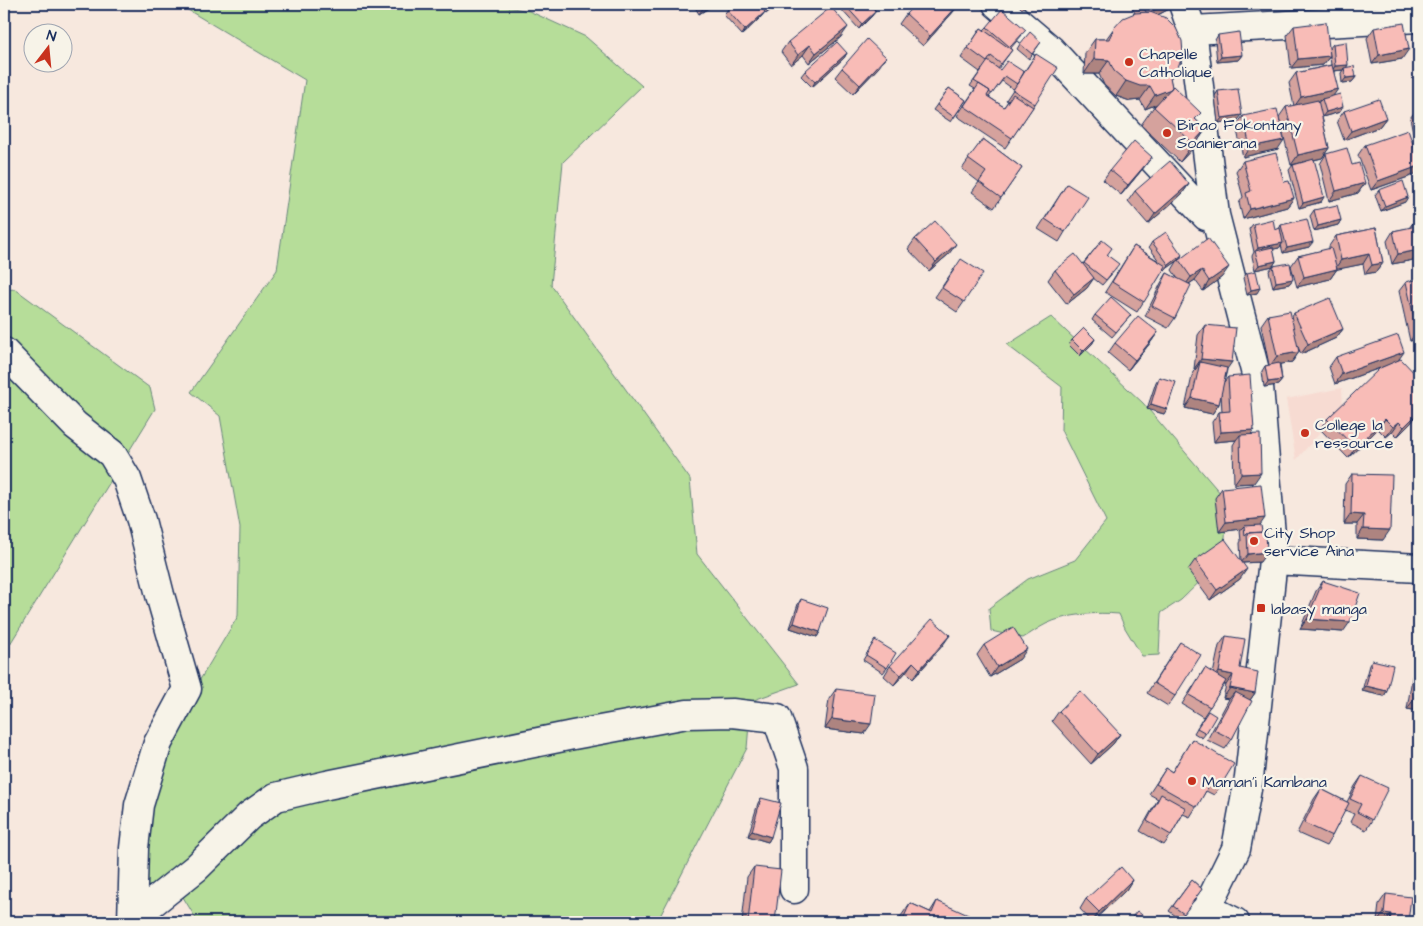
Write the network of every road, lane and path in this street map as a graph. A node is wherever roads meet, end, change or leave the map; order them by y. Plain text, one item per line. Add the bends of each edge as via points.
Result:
1 (997, 4) edge
2 (1183, 4) edge
3 (1419, 18) edge
4 (1192, 30) junction
5 (1215, 215) junction
6 (4, 352) edge
7 (1273, 560) junction
8 (1419, 568) edge
9 (794, 889) dead end
10 (1201, 915) edge
11 (132, 921) edge
12 (1236, 922) edge

1 - 5 street via 1051,50 1206,216
2 - 4 street
3 - 4 street
4 - 5 street
5 - 7 street via 1259,386
6 - 11 street via 75,425 112,454 127,479 187,689 158,743 138,805
7 - 8 street
7 - 10 street via 1250,778 1236,849
9 - 11 street via 794,768 777,718 732,713 687,714 276,797 249,816 196,868
10 - 12 street

